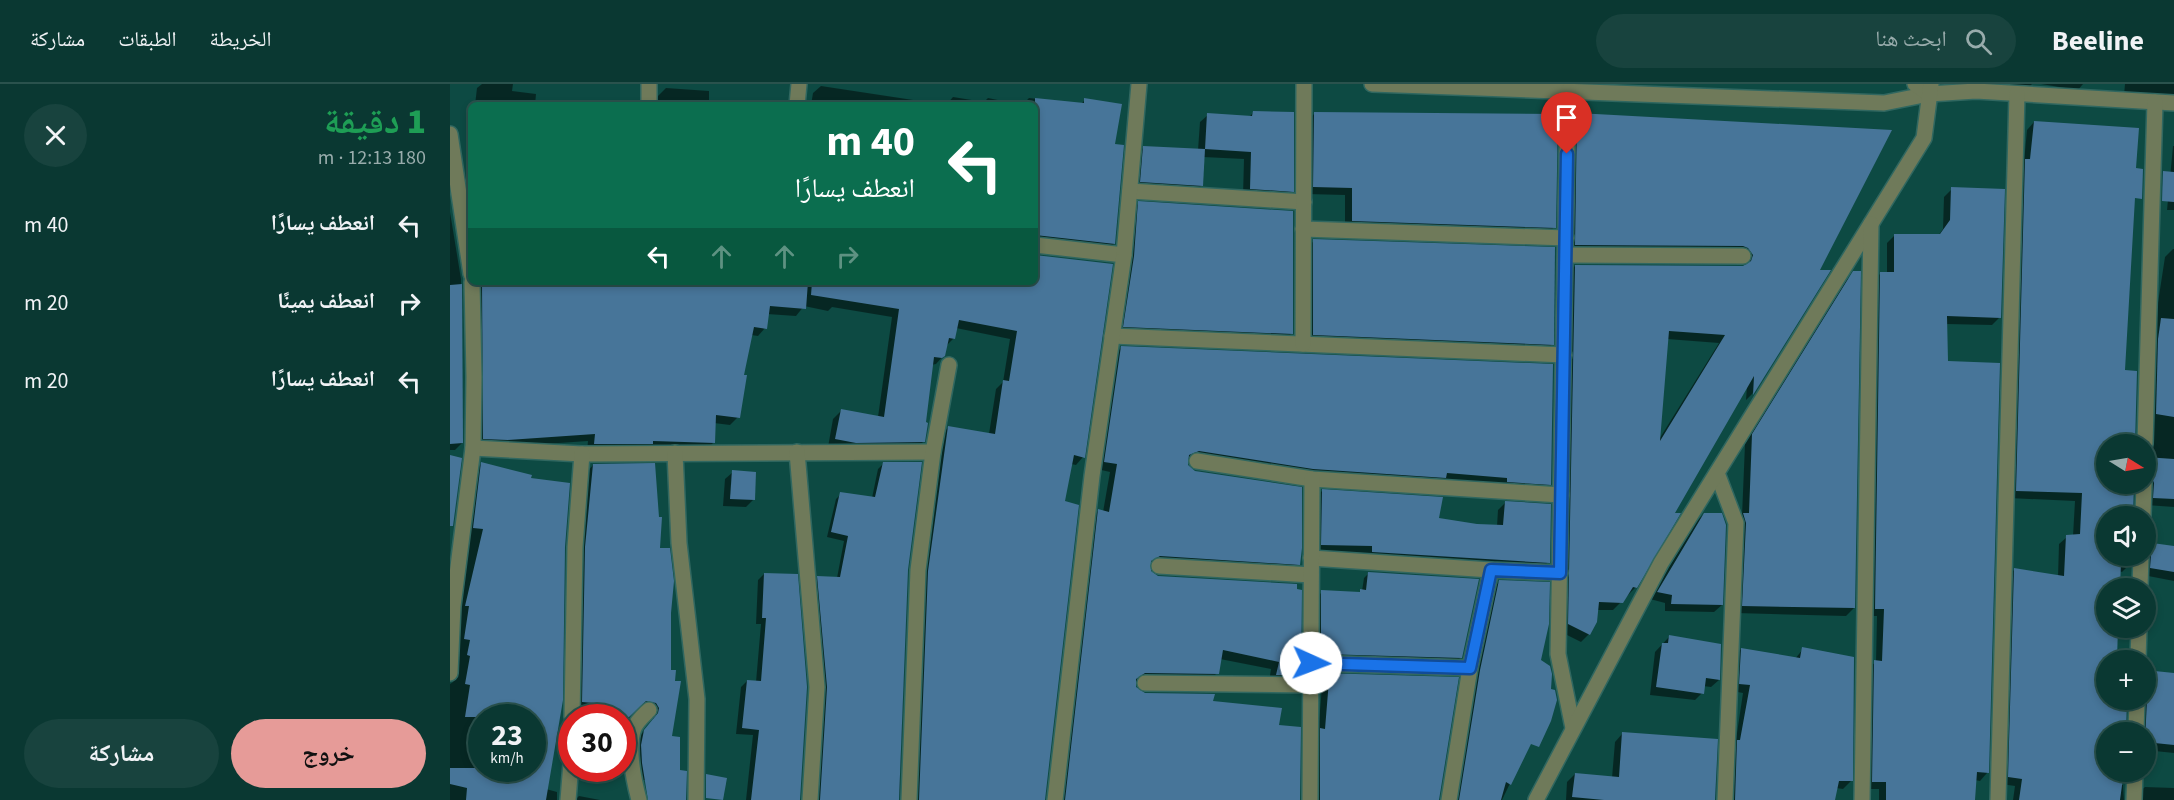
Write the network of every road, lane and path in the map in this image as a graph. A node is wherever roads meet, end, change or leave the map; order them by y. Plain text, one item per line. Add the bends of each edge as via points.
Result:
1 (649, 84) edge
2 (799, 84) edge
3 (1139, 84) edge
4 (1304, 84) edge
5 (1372, 84) edge
6 (1915, 84) edge
7 (1430, 85) edge
8 (1930, 89) edge
9 (1568, 91) junction
10 (2017, 94) junction
11 (649, 102) edge
12 (797, 102) edge
13 (2155, 102) junction
14 (2174, 103) edge
15 (450, 134) edge
16 (1130, 191) junction
17 (1304, 202) junction
18 (467, 205) edge
19 (468, 222) edge
20 (1871, 224) junction
21 (1303, 229) junction
22 (1566, 238) junction
23 (1038, 245) edge
24 (1124, 255) junction
25 (1566, 255) junction
26 (1743, 256) dead end
27 (472, 285) edge
28 (1112, 336) junction
29 (1303, 344) junction
30 (1564, 355) junction
31 (949, 365) dead end
32 (2145, 434) edge
33 (473, 448) junction
34 (797, 452) junction
35 (933, 452) junction
36 (675, 453) junction
37 (582, 454) junction
38 (1197, 461) dead end
39 (1718, 473) junction
40 (1312, 479) junction
41 (1561, 495) junction
42 (1311, 558) junction
43 (1159, 566) dead end
44 (1491, 570) junction
45 (1560, 573) junction
46 (1311, 575) junction
47 (1311, 663) junction
48 (1470, 668) junction
49 (450, 673) edge
50 (1145, 683) dead end
51 (1311, 685) junction
52 (572, 704) edge
53 (649, 710) dead end
54 (1573, 728) junction
55 (569, 782) edge
56 (2135, 782) edge
57 (568, 800) edge
58 (639, 800) edge
59 (696, 800) edge
60 (810, 800) edge
61 (909, 800) edge
62 (1055, 800) edge
63 (1310, 800) edge
64 (1449, 800) edge
65 (1536, 800) edge
66 (1725, 800) edge
67 (1862, 800) edge
68 (1998, 800) edge
69 (2134, 800) edge

1 - 11 street
2 - 12 street
3 - 16 street
4 - 17 street
5 - 7 street
6 - 8 street
7 - 9 street
8 - 9 street via 1884,103
8 - 10 street
8 - 20 street via 1924,138
9 - 22 street
10 - 13 street
10 - 68 street
13 - 14 street
13 - 32 street
15 - 18 street
16 - 17 street
16 - 24 street
17 - 21 street
18 - 19 street
20 - 39 street
20 - 67 street
21 - 22 street
21 - 29 street
22 - 25 street
23 - 24 street
24 - 28 street
25 - 26 street
25 - 30 street
27 - 33 street
28 - 29 street
28 - 62 street
29 - 30 street
30 - 41 street
31 - 35 street
33 - 37 street
33 - 49 street via 453,606
34 - 35 street
34 - 36 street
34 - 60 street via 817,687
35 - 61 street via 918,570
36 - 37 street
36 - 59 street via 680,543 697,699
37 - 52 street via 575,547
38 - 40 street
39 - 54 street via 1661,563
39 - 66 street via 1736,524
40 - 41 street
40 - 42 street
41 - 45 street
42 - 44 street
42 - 46 street
43 - 46 street
44 - 45 street
44 - 48 street
45 - 54 street via 1558,654
46 - 47 street
47 - 48 street
47 - 51 street
48 - 64 street
50 - 51 street
51 - 63 street
53 - 58 street via 634,727 632,736 633,774
54 - 65 street
55 - 57 street
56 - 69 street

